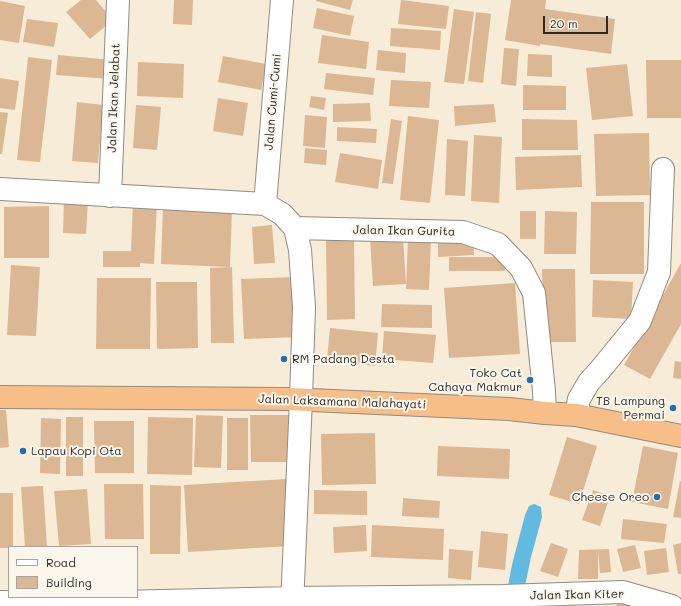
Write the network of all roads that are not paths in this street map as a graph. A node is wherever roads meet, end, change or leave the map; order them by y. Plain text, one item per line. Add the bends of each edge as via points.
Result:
1 (118, 0) edge
2 (282, 0) edge
3 (663, 169) dead end
4 (0, 189) edge
5 (110, 196) junction
6 (265, 204) junction
7 (295, 228) junction
8 (0, 397) edge
9 (301, 399) junction
10 (545, 413) junction
11 (576, 415) junction
12 (681, 436) edge
13 (0, 602) edge
14 (292, 602) edge
15 (75, 604) edge
16 (672, 606) edge

1 - 5 street, Jalan Ikan Jelabat
2 - 6 street, Jalan Cumi-Cumi
3 - 11 street via 660,272 640,321 589,382 579,399
4 - 5 street
5 - 6 street
6 - 7 street via 282,214
7 - 9 street via 300,250 304,307
7 - 10 street, Jalan Ikan Gurita via 463,232 498,244 521,268 534,293
8 - 9 highway, Jalan Laksamana Malahayati
9 - 10 highway, Jalan Laksamana Malahayati
9 - 14 street
10 - 11 highway, Jalan Laksamana Malahayati
11 - 12 highway, Jalan Laksamana Malahayati
13 - 15 street, Jalan Ikan Kiter
14 - 15 street, Jalan Ikan Kiter
14 - 16 street, Jalan Ikan Kiter via 623,592

